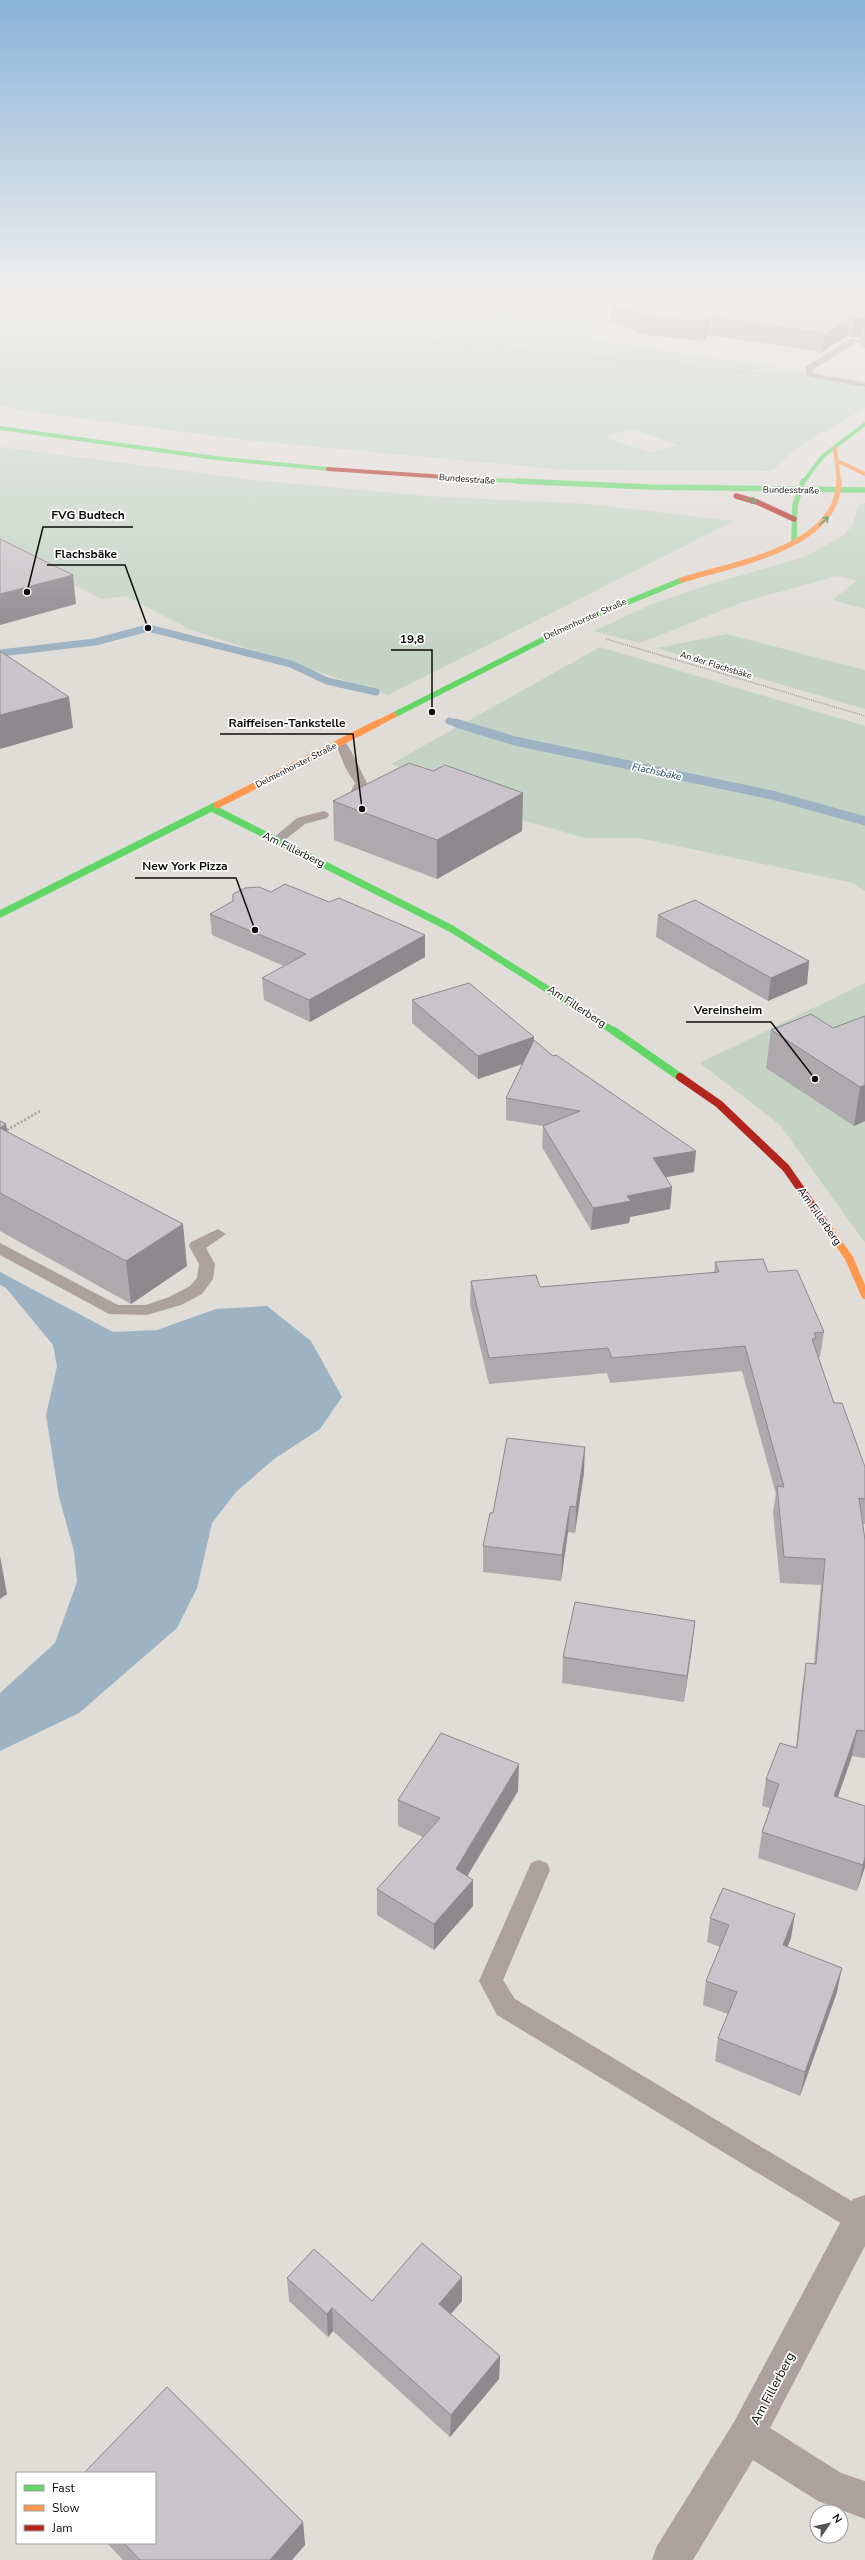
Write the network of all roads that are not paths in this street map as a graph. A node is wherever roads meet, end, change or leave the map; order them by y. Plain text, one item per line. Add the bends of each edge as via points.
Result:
1 (865, 424) edge
2 (0, 428) edge
3 (835, 448) junction
4 (840, 462) junction
5 (865, 474) edge
6 (713, 490) junction
7 (798, 490) junction
8 (838, 490) junction
9 (865, 490) edge
10 (794, 519) junction
11 (794, 540) junction
12 (341, 742) junction
13 (353, 799) edge
14 (212, 808) junction
15 (323, 814) dead end
16 (277, 840) junction
17 (0, 914) edge
18 (218, 1234) dead end
19 (0, 1248) edge
20 (865, 1294) edge
21 (539, 1870) dead end
22 (863, 2216) edge
23 (747, 2436) junction
24 (865, 2500) edge
25 (671, 2560) edge

1 - 3 main road via 843,439
2 - 6 main road, Bundesstraße via 182,454 341,470 524,482
3 - 4 main road
3 - 7 main road via 817,460
4 - 5 main road
4 - 8 main road, Delmenhorster Straße
6 - 7 main road, Bundesstraße
6 -> 10 main road via 757,502
7 - 8 main road, Bundesstraße
7 - 10 main road
8 - 9 main road, Bundesstraße
11 -> 8 main road, Delmenhorster Straße via 819,526 829,517 835,507
10 - 11 main road
11 - 12 main road, Delmenhorster Straße via 767,552 651,591 563,628
12 - 13 lane via 350,767 361,783
12 - 14 main road, Delmenhorster Straße
14 - 16 main road, Am Fillerberg
14 - 17 main road, Delmenhorster Straße
15 - 16 lane via 301,821
16 - 20 main road, Am Fillerberg via 452,928 592,1016 719,1104 786,1168 849,1258
18 - 19 lane via 197,1246 207,1264 205,1279 196,1290 175,1302 147,1310 116,1310
21 - 22 lane via 491,1981 506,2007
22 - 23 street, Am Fillerberg
23 - 24 street via 831,2488
23 - 25 street, Am Fillerberg

